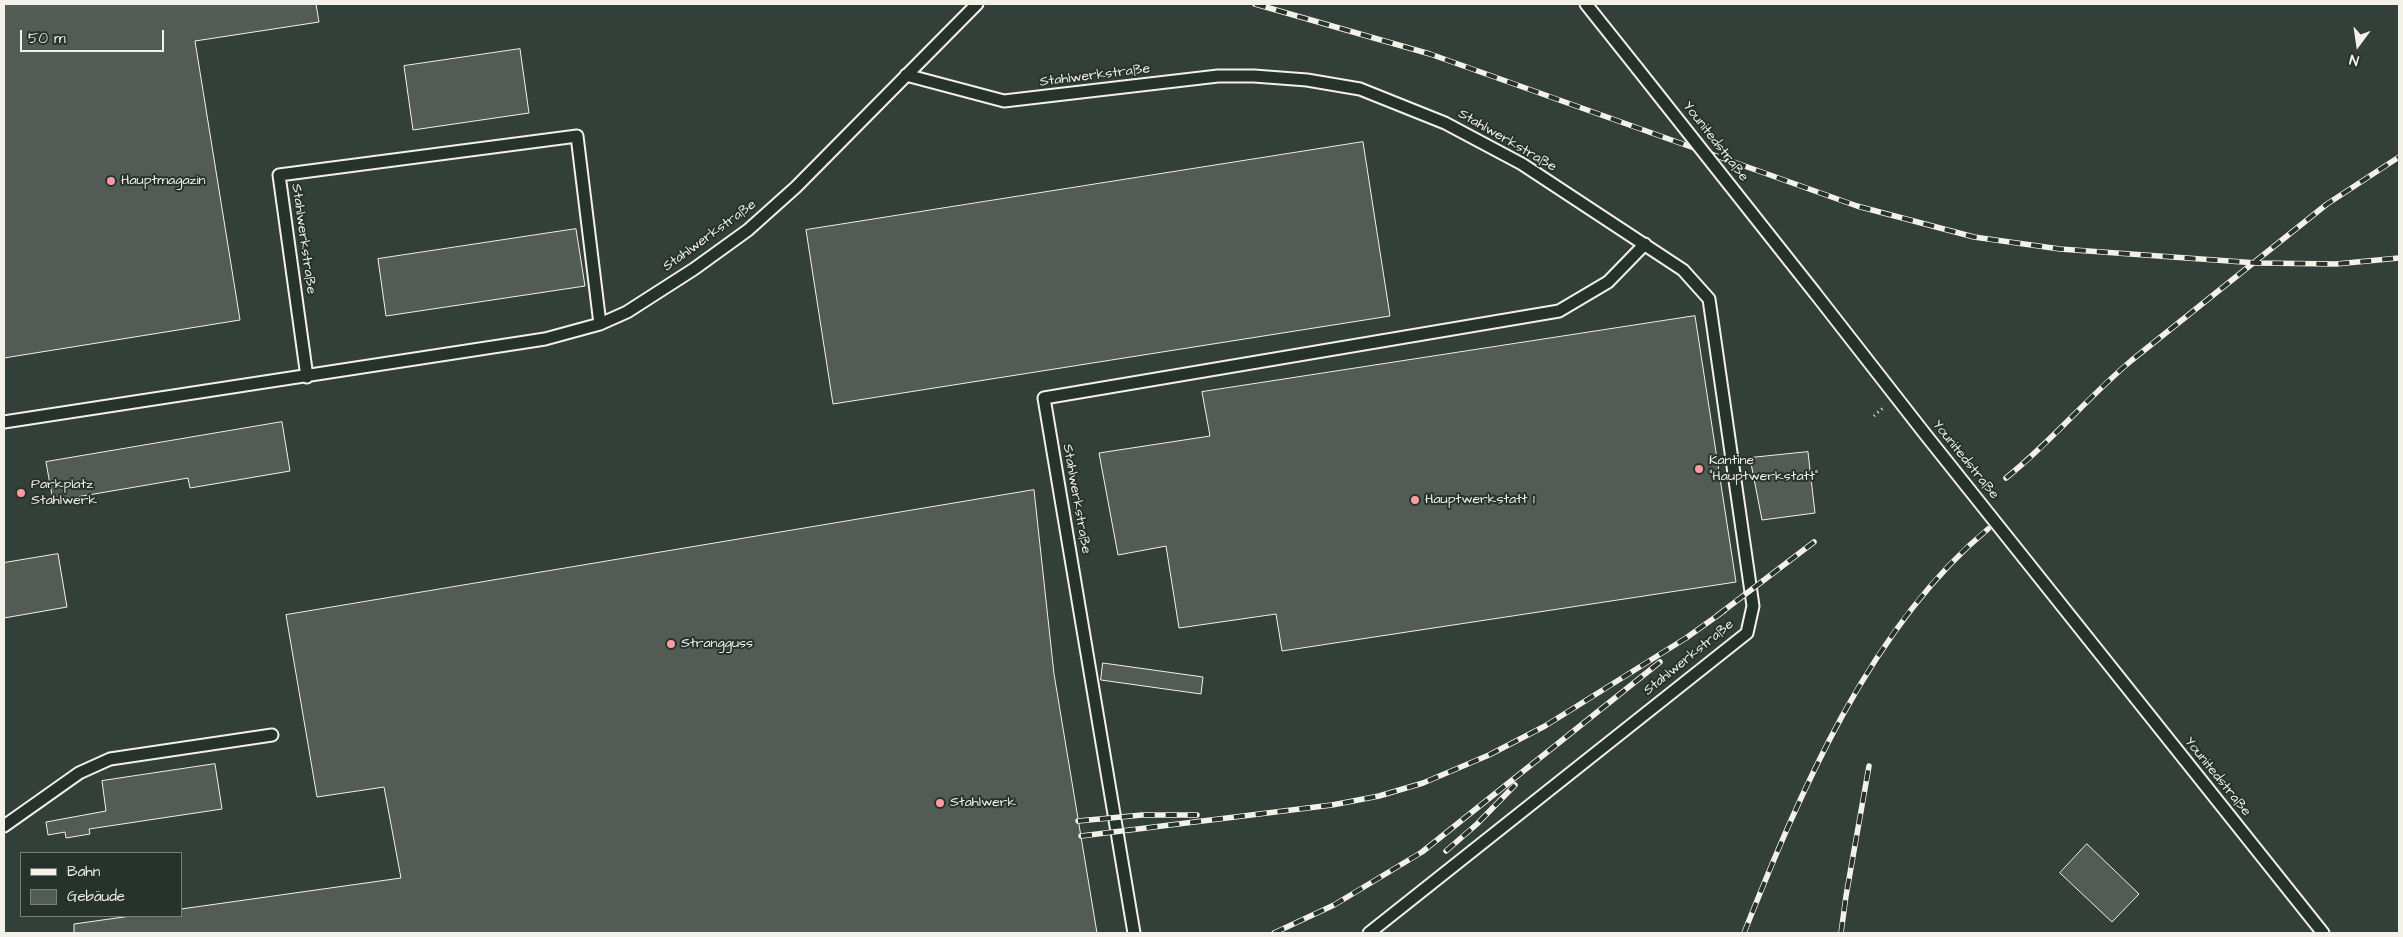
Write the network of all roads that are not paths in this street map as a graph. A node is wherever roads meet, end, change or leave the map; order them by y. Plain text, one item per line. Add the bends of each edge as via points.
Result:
1 (977, 4) edge
2 (1586, 4) edge
3 (906, 75) junction
4 (1646, 244) junction
5 (600, 324) junction
6 (307, 376) junction
7 (4, 422) edge
8 (272, 735) dead end
9 (4, 826) edge
10 (1134, 933) edge
11 (1369, 933) edge
12 (2323, 933) edge

1 - 3 lane
2 - 12 lane, Younitedstraße, bridge
3 - 4 lane, Stahlwerkstraße via 1004,101 1218,76 1307,80 1360,89 1445,122 1522,164
3 - 5 lane, Stahlwerkstraße via 796,187 748,230 627,312
4 - 10 lane, Stahlwerkstraße via 1608,282 1558,311 1044,398
4 - 11 lane, Stahlwerkstraße via 1683,270 1709,299 1753,606 1747,633
5 - 6 lane, Stahlwerkstraße via 545,339
5 - 6 lane, Stahlwerkstraße via 577,136 279,175
6 - 7 lane, Stahlwerkstraße
8 - 9 lane via 110,759 79,773

